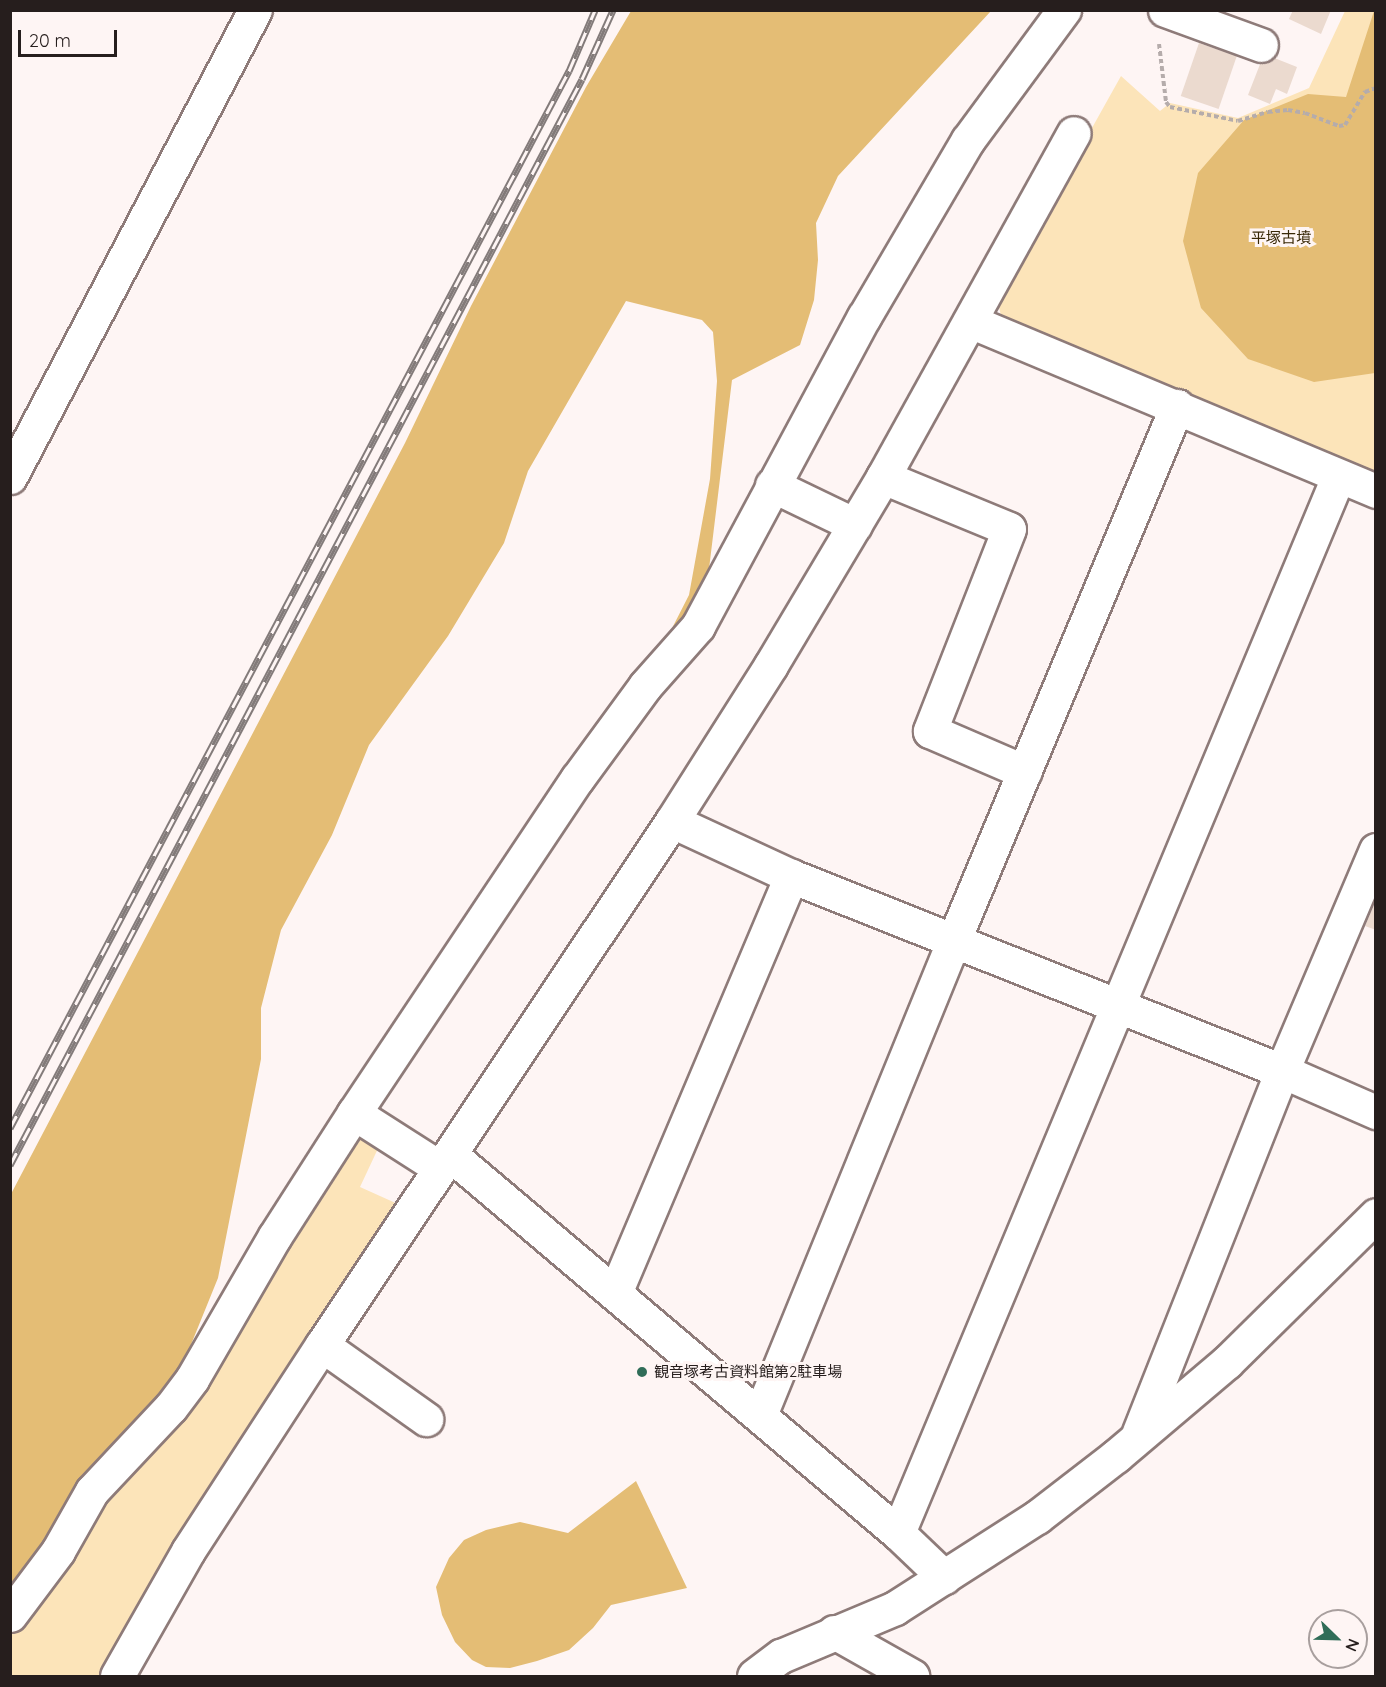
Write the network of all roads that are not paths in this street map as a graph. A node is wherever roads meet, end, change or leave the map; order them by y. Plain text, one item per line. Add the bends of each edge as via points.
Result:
1 (255, 10) edge
2 (1064, 10) edge
3 (1162, 22) edge
4 (1261, 45) dead end
5 (1074, 133) dead end
6 (972, 322) junction
7 (1177, 406) junction
8 (10, 477) edge
9 (883, 477) junction
10 (1338, 477) junction
11 (772, 485) junction
12 (1376, 491) edge
13 (855, 525) junction
14 (1025, 772) junction
15 (672, 821) junction
16 (1376, 850) edge
17 (791, 876) junction
18 (953, 942) junction
19 (1119, 1007) junction
20 (1282, 1071) junction
21 (1376, 1112) edge
22 (354, 1113) junction
23 (445, 1162) junction
24 (1376, 1215) edge
25 (615, 1293) junction
26 (322, 1345) junction
27 (760, 1415) junction
28 (426, 1419) dead end
29 (1138, 1436) junction
30 (898, 1533) junction
31 (944, 1576) junction
32 (10, 1615) edge
33 (834, 1632) junction
34 (117, 1677) edge
35 (754, 1677) edge
36 (912, 1677) edge

1 - 8 street
2 - 11 street via 968,140
3 - 4 street
5 - 6 street
6 - 7 street
6 - 9 street
7 - 10 street
7 - 14 street
9 - 13 street
9 - 14 street via 1009,529 930,731
10 - 12 street
10 - 19 street
11 - 13 street
11 - 22 street via 698,626 645,686 577,779
13 - 15 street
14 - 18 street
15 - 17 street
15 - 23 street
16 - 20 street
17 - 18 street
17 - 25 street
18 - 19 street
18 - 27 street
19 - 20 street
19 - 30 street
20 - 21 street
20 - 29 street
22 - 23 street
22 - 32 street via 275,1236 192,1379 92,1491 58,1551
23 - 25 street
23 - 26 street
24 - 29 street via 1227,1362
25 - 27 street
26 - 28 street
26 - 34 street via 188,1551
27 - 30 street
29 - 31 street via 1037,1517
30 - 31 street
31 - 33 street via 895,1608
33 - 35 street via 781,1656
33 - 36 street

